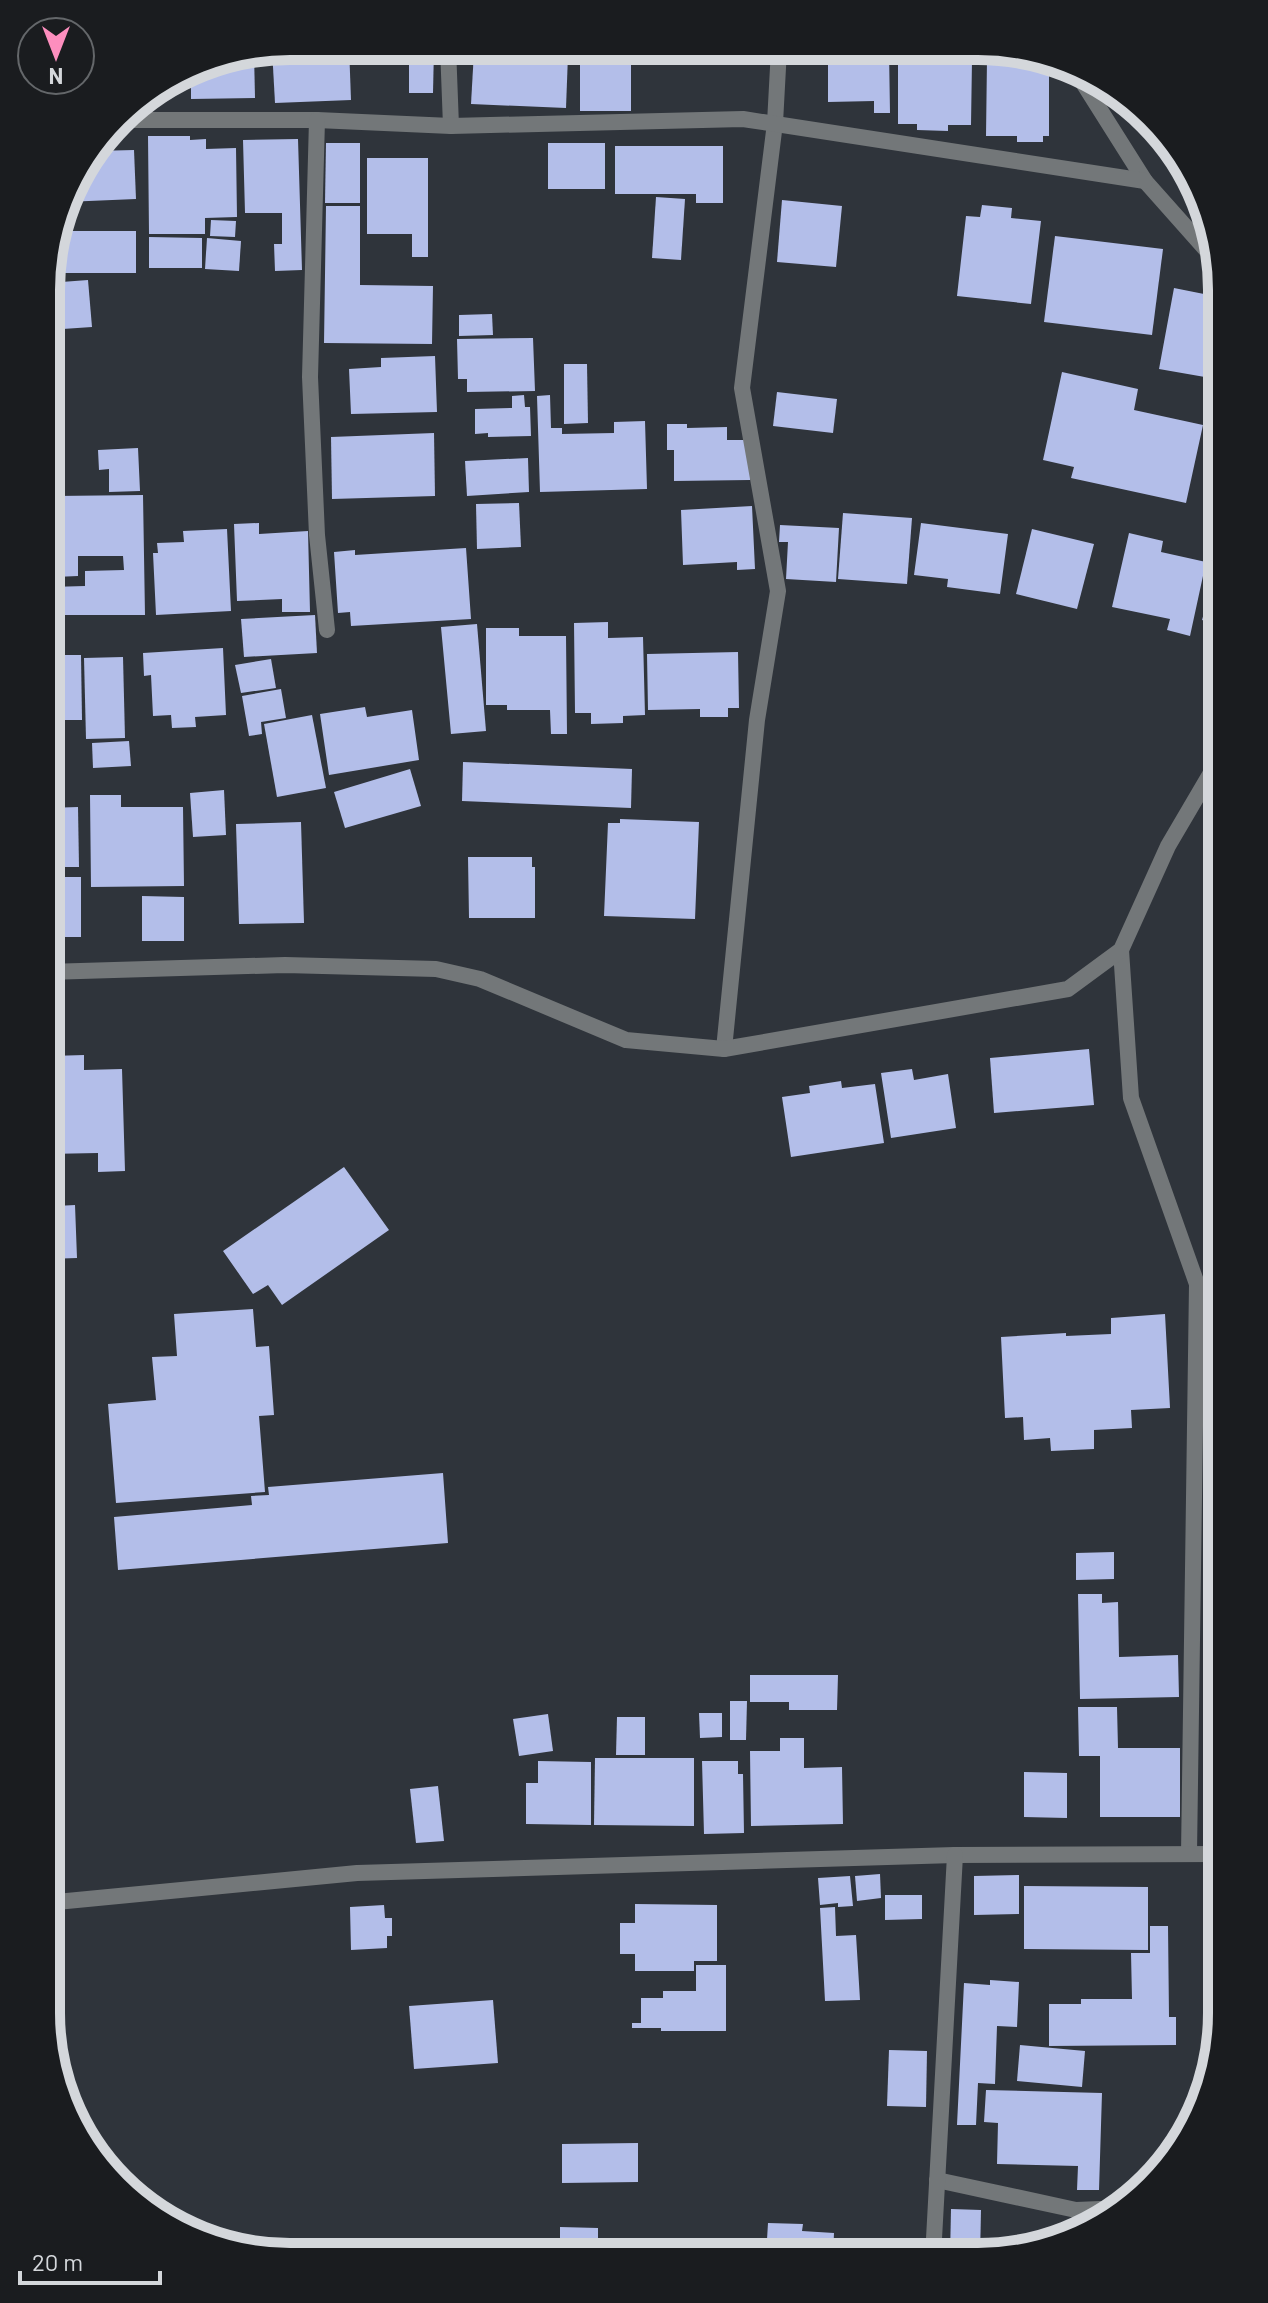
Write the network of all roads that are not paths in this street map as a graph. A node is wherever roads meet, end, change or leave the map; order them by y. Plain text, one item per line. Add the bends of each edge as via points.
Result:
1 (448, 60) edge
2 (778, 60) edge
3 (1086, 87) edge
4 (135, 120) edge
5 (317, 120) junction
6 (775, 123) junction
7 (451, 126) junction
8 (1145, 181) junction
9 (1203, 247) edge
10 (327, 630) dead end
11 (1208, 778) edge
12 (1121, 950) junction
13 (60, 972) edge
14 (724, 1049) junction
15 (1189, 1854) junction
16 (1208, 1854) edge
17 (955, 1855) junction
18 (60, 1902) edge
19 (937, 2180) junction
20 (1097, 2209) edge
21 (934, 2243) edge

1 - 7 street
2 - 6 street
3 - 8 street
4 - 5 street
5 - 7 street
5 - 10 street via 310,377
6 - 7 street via 743,119
6 - 8 street
6 - 14 street via 742,388 778,591 757,720
8 - 9 street
11 - 12 street via 1168,846
12 - 14 street via 1068,989
12 - 15 street via 1131,1098 1197,1284
13 - 14 street via 285,965 436,969 480,979 626,1040
15 - 16 street
15 - 17 street
17 - 18 street via 357,1873
17 - 19 street
19 - 20 street via 1076,2210
19 - 21 street

